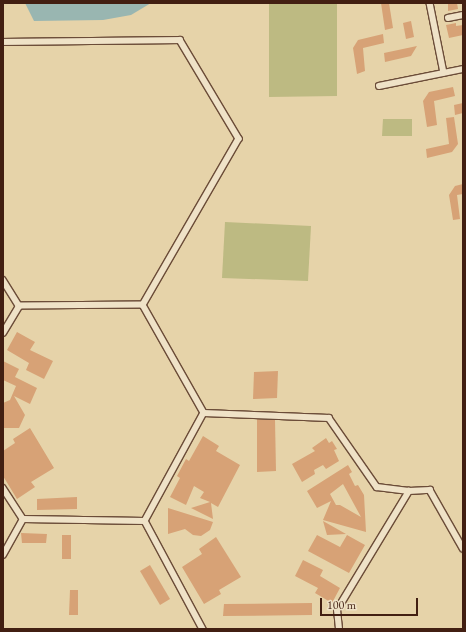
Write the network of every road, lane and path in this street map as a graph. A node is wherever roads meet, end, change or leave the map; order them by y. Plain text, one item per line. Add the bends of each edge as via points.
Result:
1 (430, 3) edge
2 (463, 15) edge
3 (448, 18) dead end
4 (3, 42) edge
5 (463, 69) edge
6 (444, 73) junction
7 (379, 86) dead end
8 (3, 280) edge
9 (143, 305) junction
10 (19, 306) junction
11 (3, 333) edge
12 (204, 413) junction
13 (3, 488) edge
14 (409, 491) junction
15 (23, 520) junction
16 (145, 521) junction
17 (463, 548) edge
18 (3, 555) edge
19 (203, 629) edge
20 (339, 629) edge

1 - 6 street
2 - 3 street
4 - 9 street via 180,40 239,139
5 - 6 street
6 - 7 street
8 - 10 street
9 - 10 street
9 - 12 street
10 - 11 street
12 - 14 street via 329,418 377,487
12 - 16 street
13 - 15 street
14 - 17 street via 430,490
14 - 20 street via 337,610
15 - 16 street
15 - 18 street
16 - 19 street

